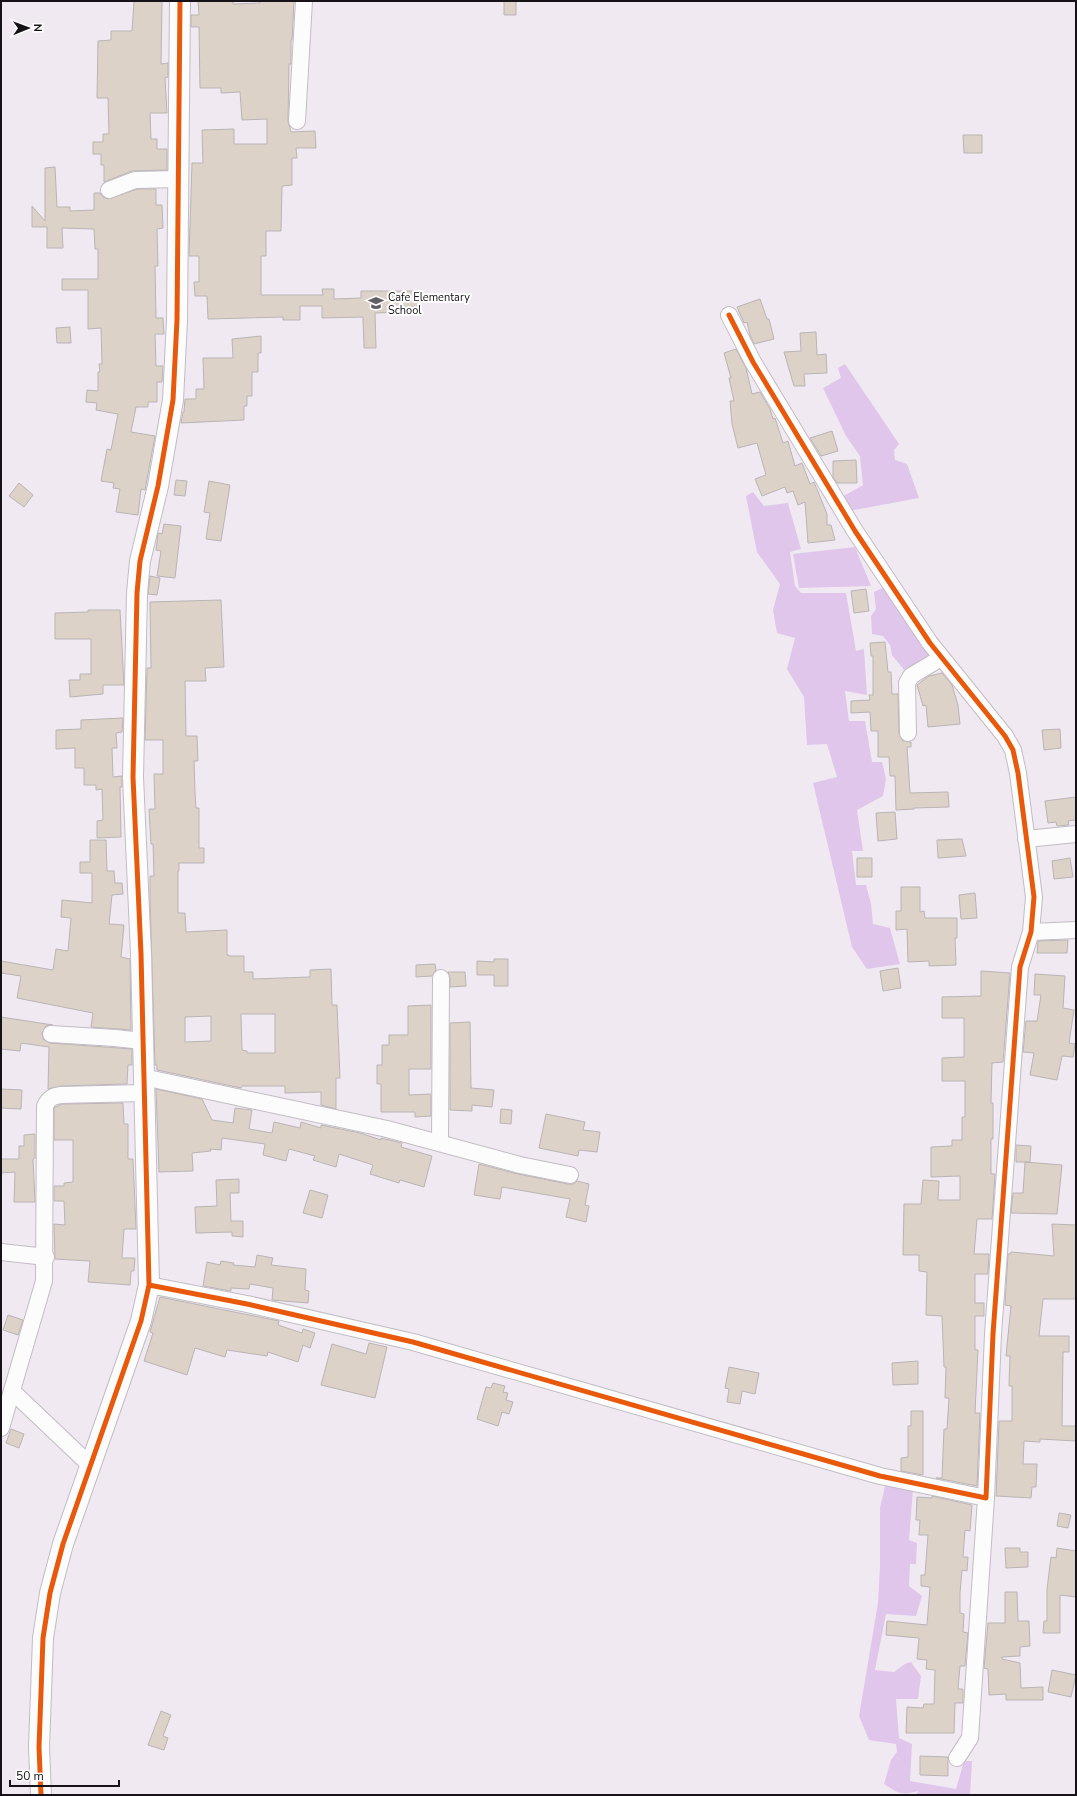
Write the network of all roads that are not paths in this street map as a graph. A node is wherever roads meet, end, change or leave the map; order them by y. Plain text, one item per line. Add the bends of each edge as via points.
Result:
1 (180, 1) edge
2 (304, 1) edge
3 (297, 121) dead end
4 (179, 179) junction
5 (109, 190) dead end
6 (729, 315) dead end
7 (941, 658) junction
8 (908, 733) dead end
9 (1076, 834) edge
10 (1026, 839) junction
11 (1076, 930) edge
12 (1031, 932) junction
13 (441, 978) dead end
14 (51, 1034) dead end
15 (142, 1041) junction
16 (143, 1085) junction
17 (440, 1143) junction
18 (570, 1175) dead end
19 (1, 1252) edge
20 (46, 1256) junction
21 (149, 1285) junction
22 (12, 1391) junction
23 (2, 1420) edge
24 (91, 1466) junction
25 (986, 1498) junction
26 (957, 1758) dead end
27 (41, 1795) edge

1 - 4 street
2 - 3 street
4 - 5 street via 135,180
4 - 15 street via 173,400 158,486 140,561 137,593 133,777
6 - 7 street via 753,362 855,531
7 - 8 street via 909,679
7 - 10 street via 1013,750
9 - 10 street
10 - 12 street via 1034,897
11 - 12 street
12 - 25 street via 1020,967 993,1334
13 - 17 street
14 - 15 street
15 - 16 street
16 - 17 street via 387,1129
16 - 20 street via 53,1096 48,1100 45,1106 44,1156
16 - 21 street
17 - 18 street via 520,1165
19 - 20 street
20 - 22 street via 44,1281
21 - 24 street via 141,1321
21 - 25 street via 247,1304 413,1342 880,1476
22 - 23 street
22 - 24 street
24 - 27 street via 63,1544 50,1593 43,1638 39,1747
25 - 26 street via 970,1738

